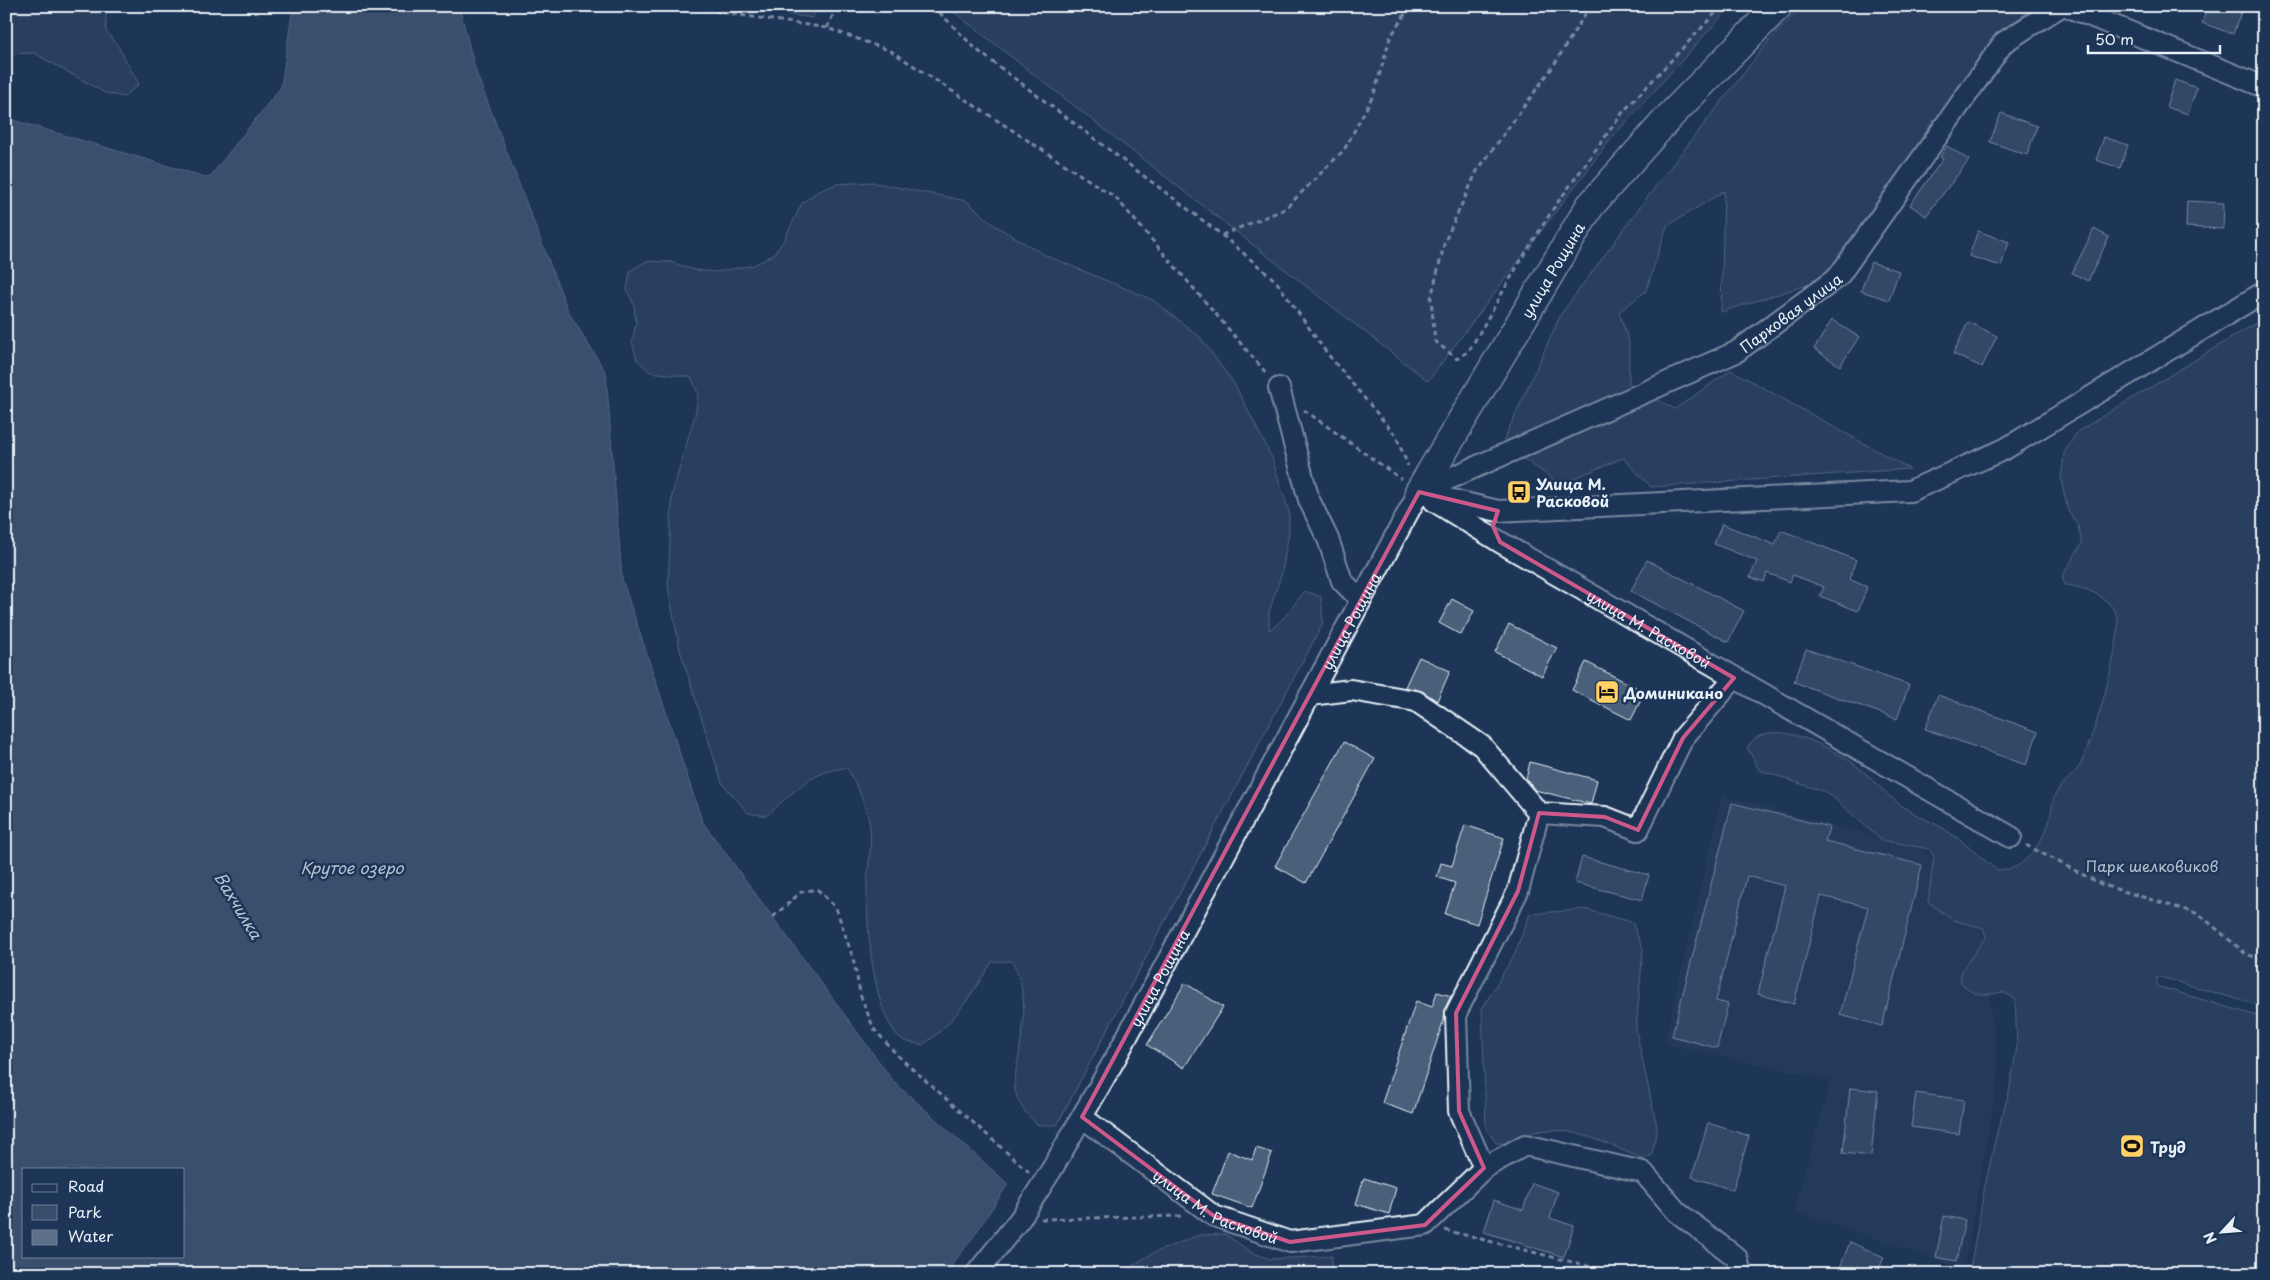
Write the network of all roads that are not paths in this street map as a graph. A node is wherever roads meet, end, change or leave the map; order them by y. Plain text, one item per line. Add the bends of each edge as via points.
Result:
1 (1778, 6) edge
2 (2061, 6) edge
3 (2066, 6) edge
4 (2264, 87) edge
5 (2264, 292) edge
6 (1279, 388) road end
7 (1419, 492) junction
8 (1498, 511) junction
9 (1500, 542) junction
10 (1361, 600) junction
11 (1734, 678) junction
12 (1310, 695) junction
13 (1539, 813) junction
14 (2011, 837) road end
15 (1082, 1117) junction
16 (1484, 1168) junction
17 (976, 1274) edge
18 (1741, 1274) edge

1 - 7 street, улица Рощина via 1670,116 1590,206
2 - 7 street, Парковая улица via 2004,42 1838,277 1736,352
3 - 4 street
5 - 8 street via 2005,449 1910,491
6 - 10 street via 1309,500 1328,539 1342,581
7 - 8 street
7 - 9 street, улица М. Расковой
7 - 10 street, улица Рощина
8 - 9 street via 1492,526
9 - 11 street, улица М. Расковой
10 - 12 street, улица Рощина
11 - 13 street via 1683,738 1638,830 1605,817
11 - 14 street, улица М. Расковой
12 - 13 street via 1351,690 1416,701 1482,746
12 - 15 street, улица Рощина
13 - 16 street via 1518,891 1456,1013 1459,1111
15 - 16 street, улица М. Расковой via 1214,1216 1290,1242 1425,1225
15 - 17 street, улица Рощина via 1020,1219
16 - 18 street via 1526,1145 1643,1172 1677,1212 1737,1258

